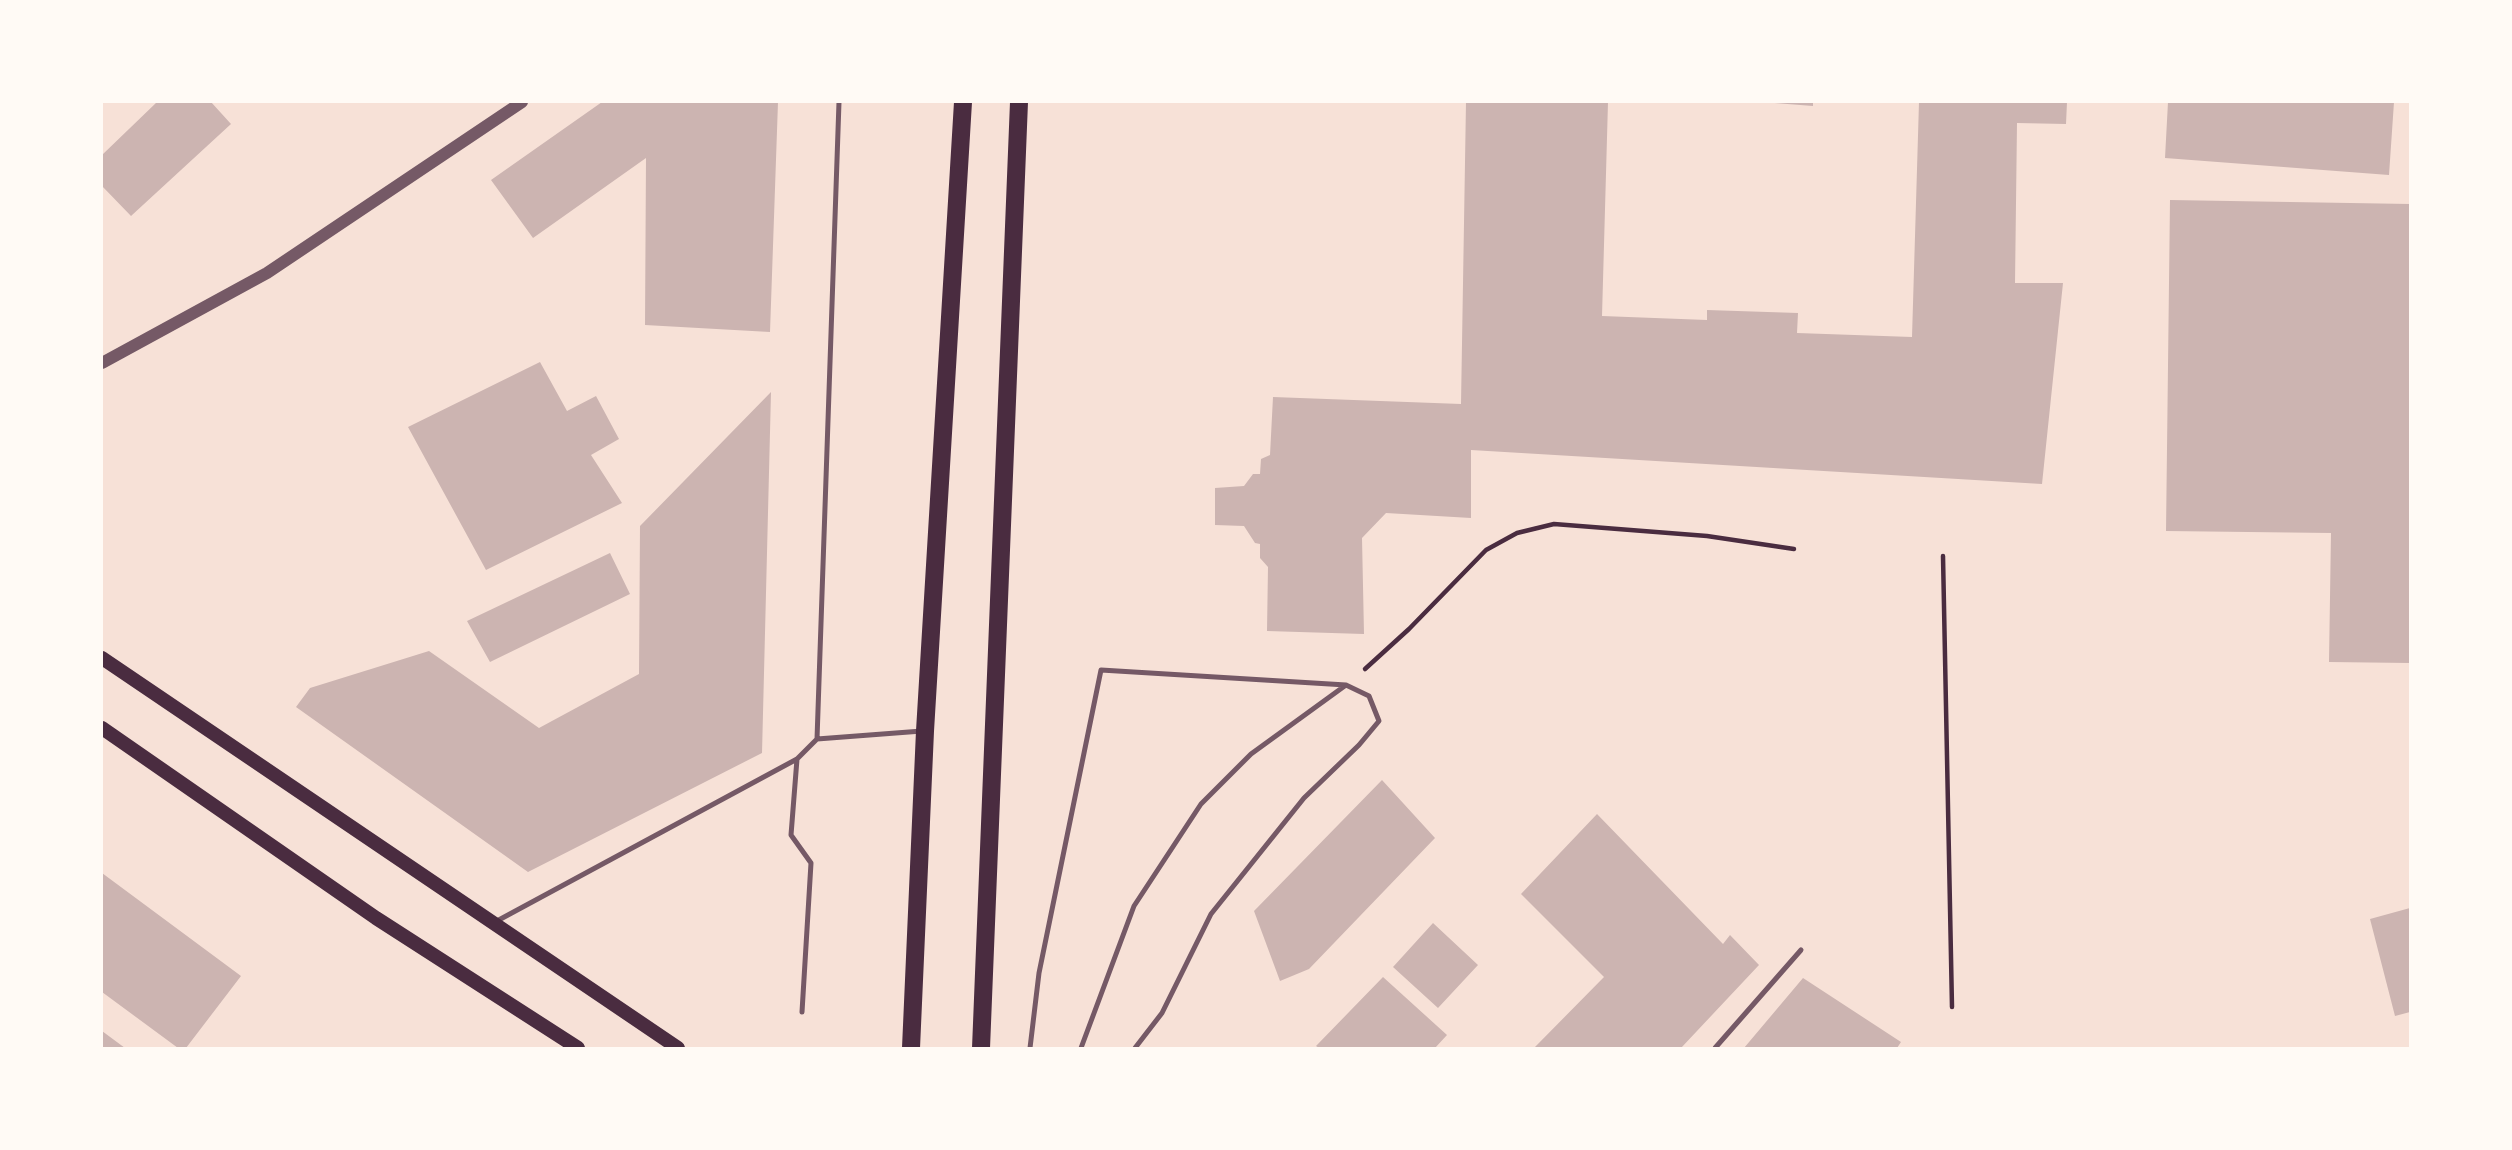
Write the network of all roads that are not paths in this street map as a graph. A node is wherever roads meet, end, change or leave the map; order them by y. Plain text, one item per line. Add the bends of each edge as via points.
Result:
1 (522, 102) edge
2 (839, 102) edge
3 (962, 102) edge
4 (1018, 102) edge
5 (102, 363) edge
6 (102, 658) edge
7 (1346, 685) junction
8 (102, 728) edge
9 (925, 731) junction
10 (817, 739) junction
11 (797, 759) junction
12 (495, 922) junction
13 (1801, 950) dead end
14 (802, 1012) dead end
15 (578, 1048) edge
16 (678, 1048) edge
17 (911, 1048) edge
18 (981, 1048) edge
19 (1030, 1048) edge
20 (1081, 1048) edge
21 (1135, 1048) edge
22 (1715, 1048) edge

1 - 5 street via 267,273
2 - 10 lane
3 - 9 main road
4 - 18 main road
6 - 12 main road
7 - 19 lane via 1101,670 1039,973
7 - 20 lane via 1251,754 1201,804 1134,906
7 - 21 lane via 1369,696 1379,722 1304,798 1211,914 1162,1013
8 - 15 main road via 376,918
9 - 10 lane
9 - 17 main road
10 - 11 lane
11 - 12 lane
11 - 14 lane via 791,835 811,863
12 - 16 main road
13 - 22 lane

